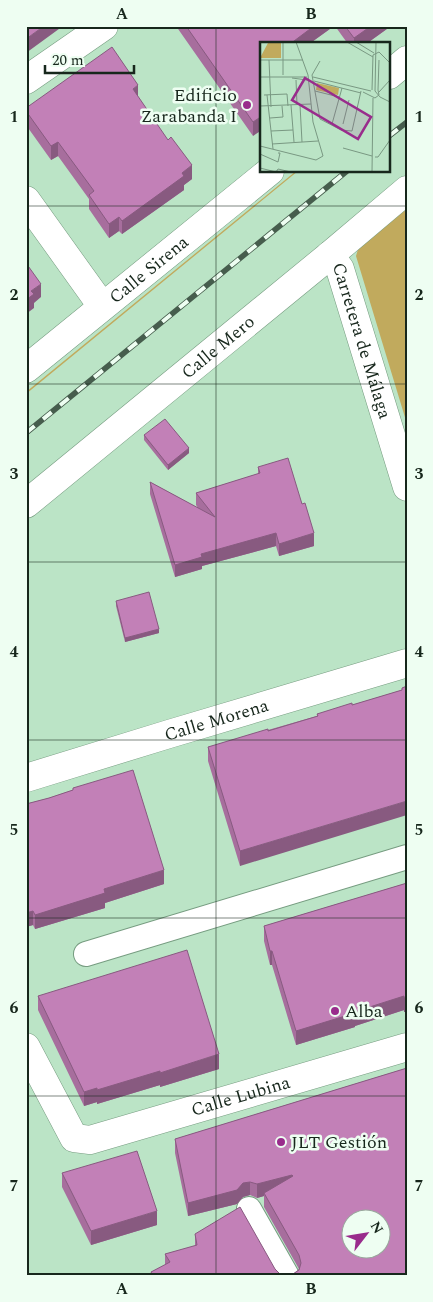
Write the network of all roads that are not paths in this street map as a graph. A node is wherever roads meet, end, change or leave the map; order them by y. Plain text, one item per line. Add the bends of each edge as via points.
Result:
1 (104, 26) edge
2 (407, 60) edge
3 (390, 73) edge
4 (26, 80) edge
5 (269, 172) edge
6 (407, 190) edge
7 (26, 200) edge
8 (330, 255) junction
9 (102, 306) junction
10 (26, 369) edge
11 (407, 487) edge
12 (26, 504) edge
13 (407, 662) edge
14 (26, 778) edge
15 (407, 857) edge
16 (86, 954) dead end
17 (26, 1047) edge
18 (407, 1047) edge
19 (249, 1209) dead end
20 (287, 1276) edge

1 - 4 street
2 - 3 street
5 - 9 street, Calle Sirena
6 - 8 street, Calle Mero
7 - 9 street
8 - 11 street, Carretera de Málaga via 340,269
8 - 12 street, Calle Mero
9 - 10 street, Calle Sirena
13 - 14 street, Calle Morena
15 - 16 street
17 - 18 street, Calle Lubina via 74,1138 90,1140
19 - 20 street

